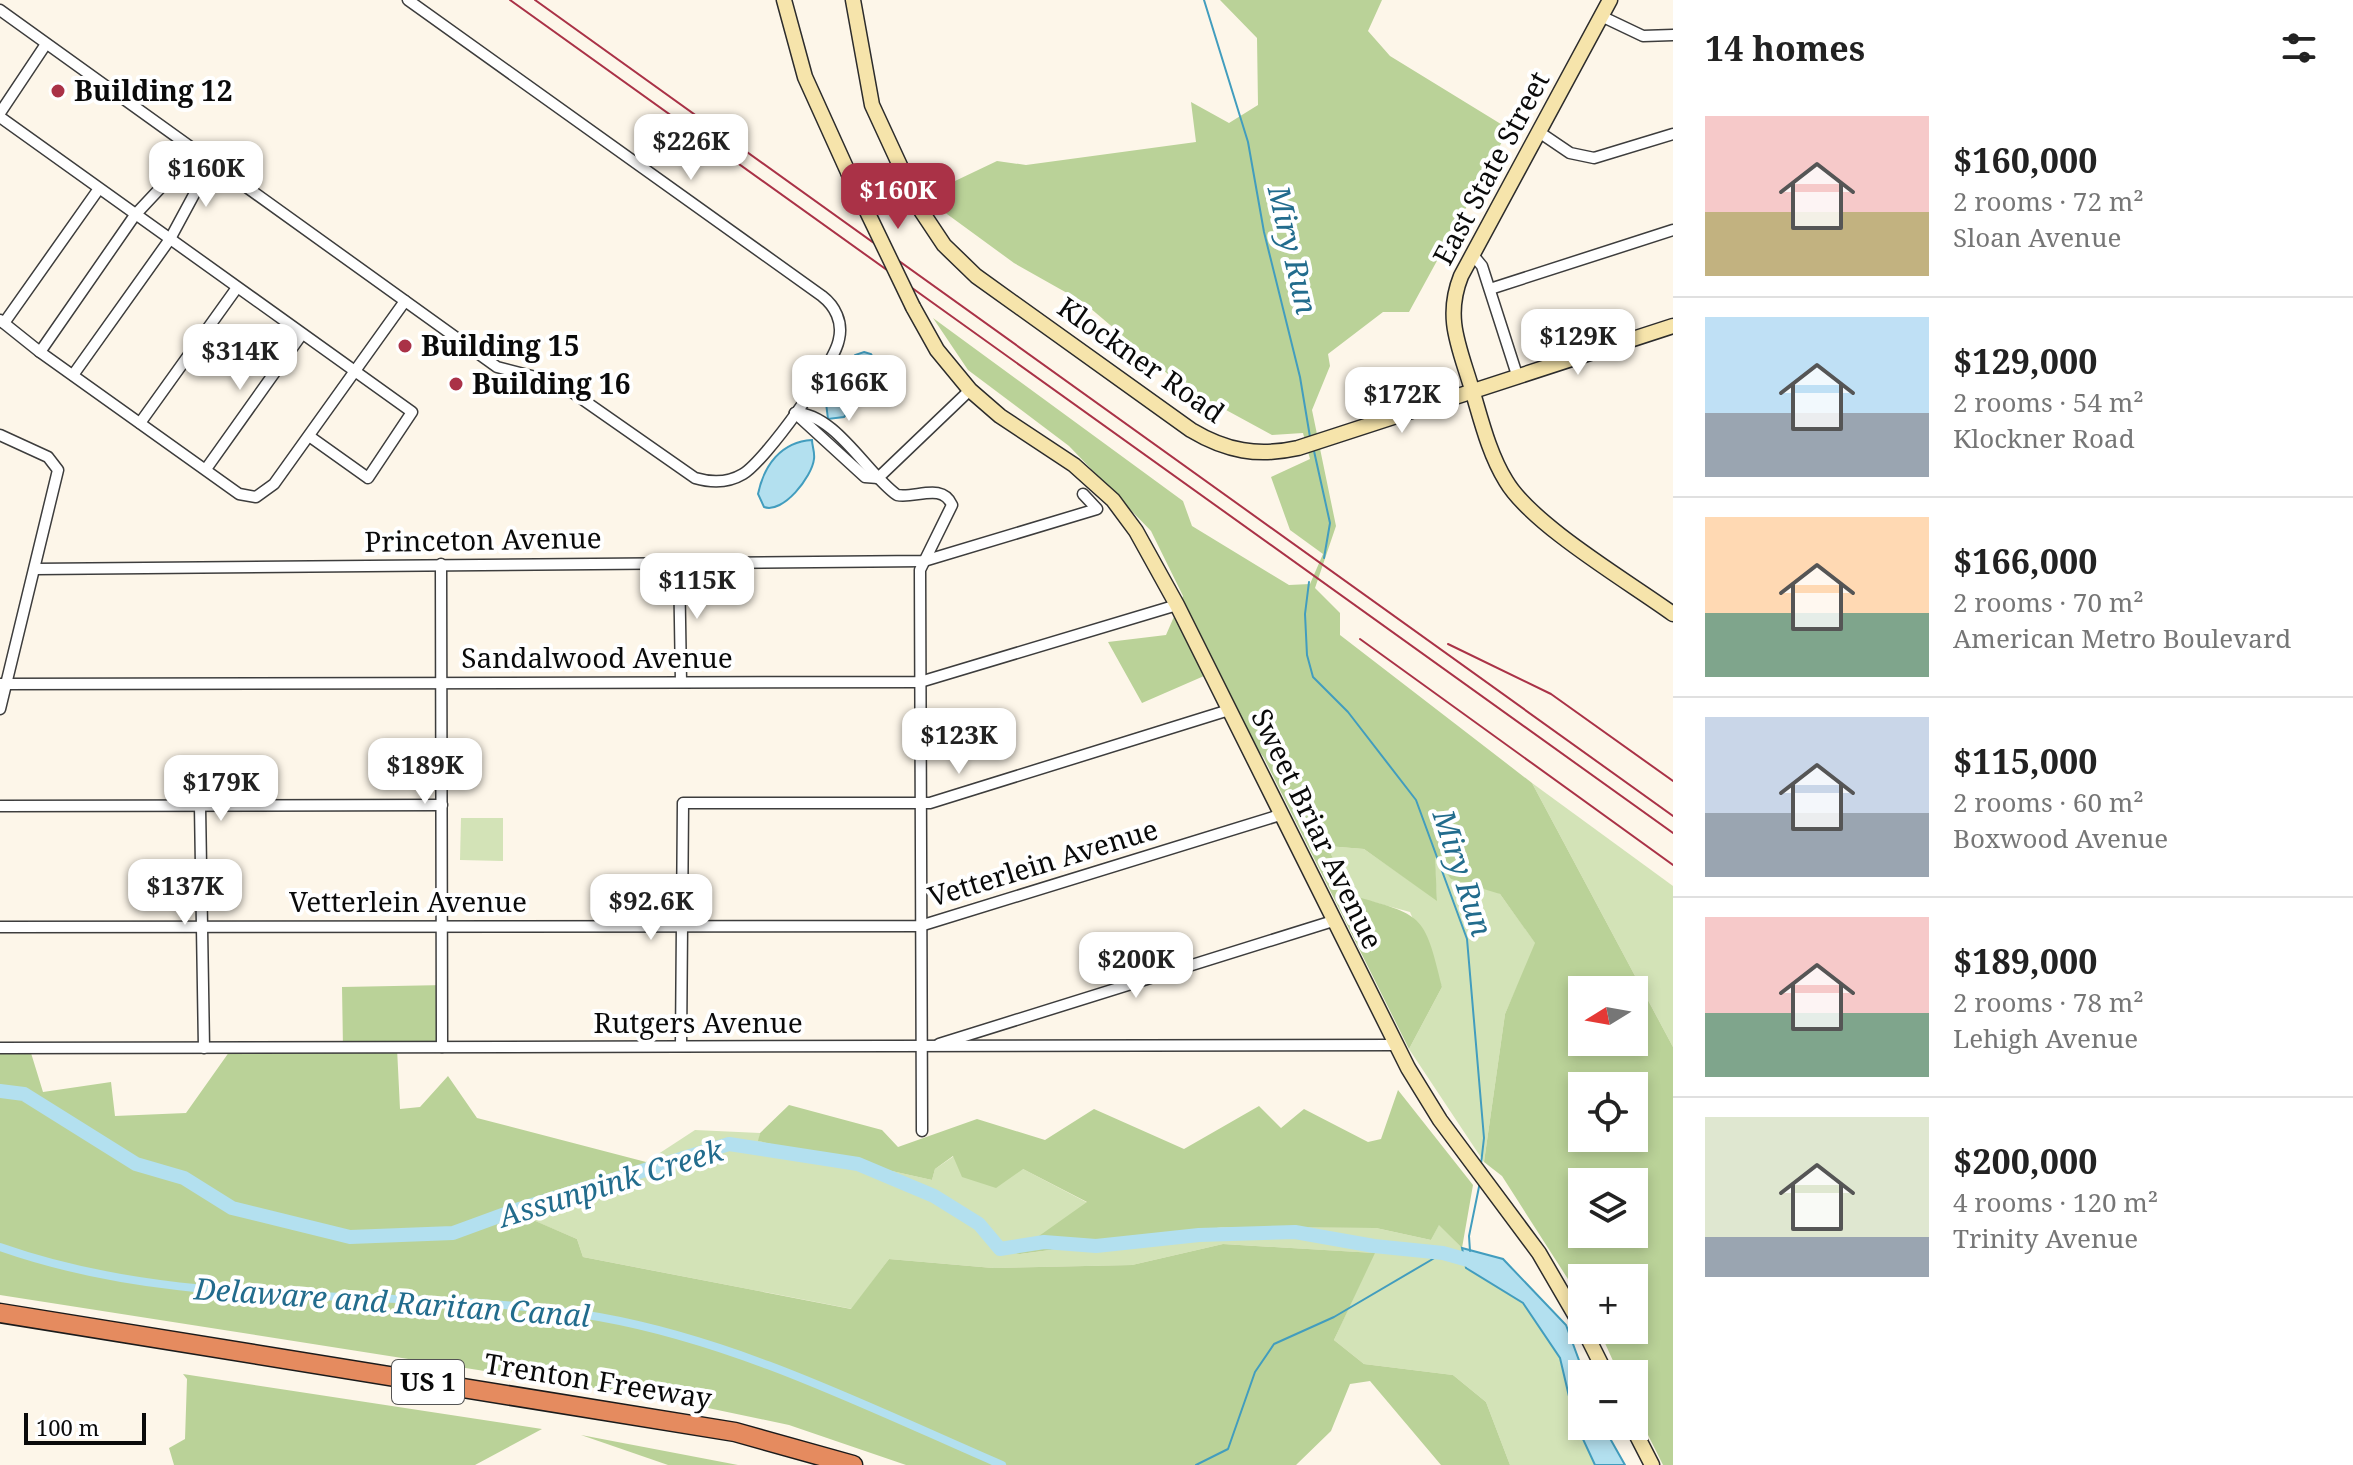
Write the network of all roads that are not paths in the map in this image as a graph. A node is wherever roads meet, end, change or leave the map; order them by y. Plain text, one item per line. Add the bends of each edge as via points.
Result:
1 (408, 0) edge
2 (784, 0) edge
3 (797, 0) edge
4 (853, 0) edge
5 (1610, 0) edge
6 (0, 10) edge
7 (1601, 16) junction
8 (789, 22) junction
9 (1673, 35) edge
10 (46, 44) junction
11 (0, 115) edge
12 (1539, 132) junction
13 (1673, 134) edge
14 (195, 151) junction
15 (211, 163) junction
16 (98, 190) junction
17 (135, 215) junction
18 (1673, 230) edge
19 (170, 239) junction
20 (1473, 255) junction
21 (236, 289) junction
22 (1490, 289) junction
23 (405, 301) junction
24 (2, 321) edge
25 (1673, 326) edge
26 (302, 334) junction
27 (40, 352) junction
28 (354, 370) junction
29 (73, 375) junction
30 (1518, 378) junction
31 (970, 390) junction
32 (1473, 392) junction
33 (795, 413) junction
34 (140, 423) junction
35 (0, 435) edge
36 (309, 436) junction
37 (206, 469) junction
38 (878, 478) junction
39 (1083, 494) dead end
40 (679, 561) junction
41 (924, 561) junction
42 (441, 564) junction
43 (35, 569) junction
44 (1177, 605) junction
45 (1673, 614) edge
46 (681, 682) junction
47 (920, 682) junction
48 (441, 683) junction
49 (3, 685) edge
50 (0, 709) edge
51 (1229, 710) junction
52 (920, 804) junction
53 (442, 805) junction
54 (0, 806) edge
55 (200, 806) junction
56 (1280, 815) junction
57 (1333, 921) junction
58 (442, 925) junction
59 (682, 925) junction
60 (202, 926) junction
61 (920, 926) junction
62 (0, 927) edge
63 (1396, 1045) junction
64 (681, 1046) junction
65 (442, 1047) junction
66 (926, 1047) junction
67 (0, 1048) edge
68 (204, 1048) junction
69 (922, 1131) dead end
70 (1568, 1302) edge
71 (0, 1313) edge
72 (0, 1325) edge
73 (1639, 1440) edge
74 (817, 1465) edge
75 (853, 1465) edge
76 (1652, 1465) edge

1 - 33 street via 826,299 838,318 839,341
2 - 8 main road, Sweet Briar Avenue
3 - 8 main road
4 - 32 main road, Klockner Road via 875,114 920,209 955,258 1208,441 1251,453 1298,448
5 - 7 main road, East State Street
6 - 10 street
7 - 9 street via 1643,36
7 - 12 main road, East State Street
8 - 31 main road, Sweet Briar Avenue, bridge via 805,77 919,319
10 - 11 street
10 - 14 street
11 - 16 street
12 - 13 street via 1570,153 1594,158
12 - 20 main road, East State Street
14 - 15 street
14 - 17 street
15 - 19 street
15 - 23 street
16 - 17 street
16 - 24 street
17 - 19 street
17 - 27 street
18 - 22 street
19 - 21 street
19 - 29 street
20 - 22 street
20 - 32 main road, East State Street via 1456,289 1452,314
21 - 26 street
21 - 34 street
22 - 30 street
23 - 28 street
23 - 33 street via 501,369 562,385 699,479 721,481 745,472
24 - 27 street
25 - 30 main road, Klockner Road
26 - 28 street
26 - 37 street
27 - 29 street
28 - 36 street
28 - 36 street via 412,412 368,478
29 - 34 street
30 - 32 main road, Klockner Road
31 - 38 street
31 - 44 main road, Sweet Briar Avenue via 1104,491 1136,531
32 - 45 main road, East State Street via 1497,464 1519,500
33 - 38 street via 865,477
34 - 37 street
35 - 43 street via 57,465
36 - 37 street via 274,484 256,497 239,494
38 - 41 street via 901,496 935,493 951,501 952,511
39 - 41 street, Princeton Avenue via 1097,509
40 - 41 street, Princeton Avenue
40 - 42 street, Princeton Avenue
40 - 46 street
41 - 47 street
42 - 43 street, Princeton Avenue
42 - 48 street
43 - 49 street
44 - 47 street, Sandalwood Avenue
44 - 51 main road, Sweet Briar Avenue
46 - 47 street, Sandalwood Avenue
46 - 48 street, Sandalwood Avenue
47 - 52 street
48 - 49 street, Sandalwood Avenue
48 - 53 street
49 - 50 street
51 - 52 street
51 - 56 main road, Sweet Briar Avenue
52 - 59 street via 683,803
52 - 61 street
53 - 55 street
53 - 58 street
54 - 55 street
55 - 60 street
56 - 57 main road, Sweet Briar Avenue
56 - 61 street, Vetterlein Avenue
57 - 63 main road, Sweet Briar Avenue
57 - 66 street
58 - 59 street, Vetterlein Avenue
58 - 60 street, Vetterlein Avenue
58 - 65 street
59 - 61 street, Vetterlein Avenue
59 - 64 street
60 - 62 street, Vetterlein Avenue
60 - 68 street
61 - 66 street
63 - 66 street, Rutgers Avenue
63 - 70 main road, Sweet Briar Avenue via 1422,1094 1539,1253
64 - 65 street, Rutgers Avenue
64 - 66 street, Rutgers Avenue
65 - 68 street, Rutgers Avenue
66 - 69 street
67 - 68 street, Rutgers Avenue
71 - 75 highway, Trenton Freeway / US 1 via 690,1423
72 - 74 highway, Trenton Freeway / US 1 via 567,1413 733,1442
73 - 76 main road

